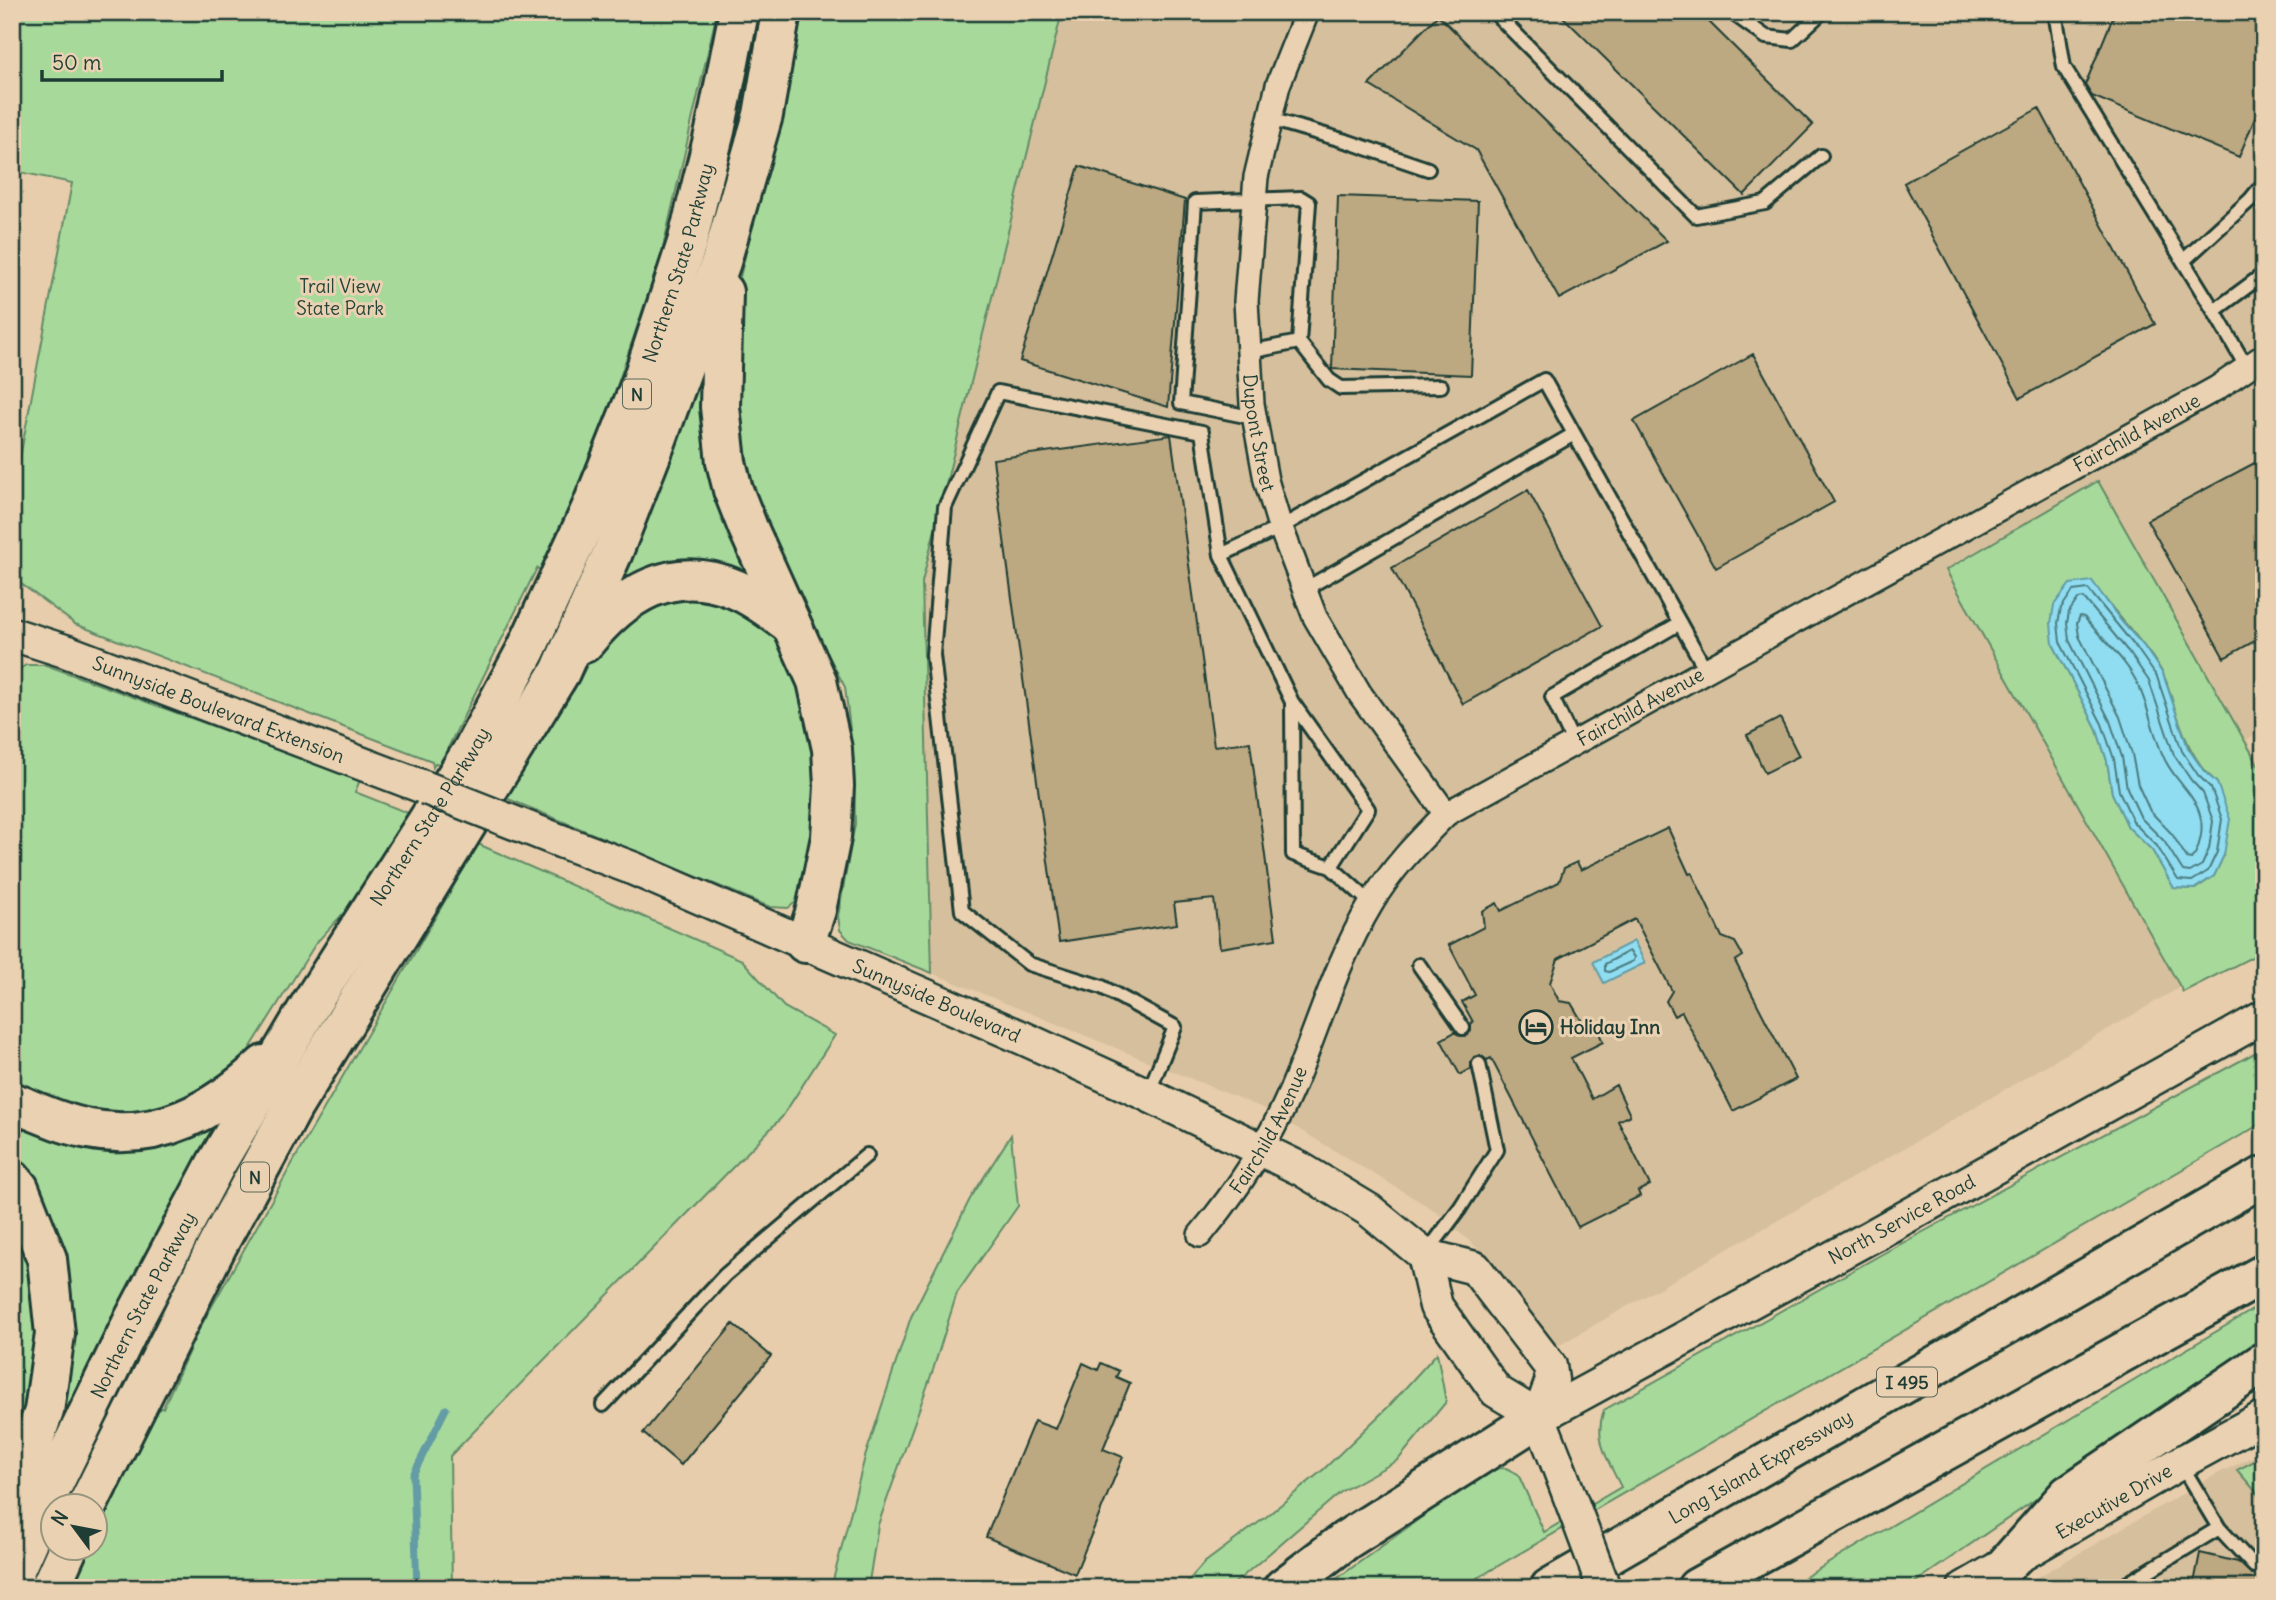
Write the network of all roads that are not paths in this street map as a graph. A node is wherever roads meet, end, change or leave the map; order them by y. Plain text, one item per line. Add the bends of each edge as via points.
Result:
1 (739, 12) edge
2 (781, 12) edge
3 (1307, 12) edge
4 (1494, 12) edge
5 (1731, 12) edge
6 (1822, 12) edge
7 (2054, 12) edge
8 (1269, 119) junction
9 (1821, 156) dead end
10 (1428, 169) dead end
11 (2264, 183) edge
12 (1254, 199) junction
13 (2183, 261) junction
14 (721, 262) junction
15 (2264, 274) edge
16 (2214, 311) junction
17 (1299, 342) junction
18 (1249, 352) junction
19 (2255, 362) edge
20 (1441, 386) dead end
21 (1255, 418) junction
22 (1574, 434) junction
23 (1281, 527) junction
24 (1222, 555) junction
25 (1305, 589) junction
26 (1679, 623) junction
27 (790, 624) junction
28 (12, 634) edge
29 (1706, 670) junction
30 (560, 671) junction
31 (1292, 702) junction
32 (1574, 744) junction
33 (426, 788) joint
34 (1446, 814) junction
35 (1331, 867) junction
36 (1371, 902) junction
37 (806, 943) junction
38 (1419, 965) dead end
39 (2264, 1017) edge
40 (1463, 1028) dead end
41 (292, 1036) junction
42 (1479, 1064) dead end
43 (1148, 1095) junction
44 (12, 1102) edge
45 (1260, 1149) junction
46 (867, 1155) dead end
47 (2264, 1176) edge
48 (12, 1180) edge
49 (1200, 1235) dead end
50 (1424, 1255) junction
51 (2264, 1274) edge
52 (2264, 1362) edge
53 (603, 1405) dead end
54 (2264, 1417) edge
55 (1539, 1418) junction
56 (2180, 1463) junction
57 (94, 1492) edge
58 (12, 1502) edge
59 (2219, 1528) junction
60 (62, 1562) edge
61 (2254, 1566) dead end
62 (2009, 1571) junction
63 (12, 1576) edge
64 (50, 1588) edge
65 (1283, 1588) edge
66 (1550, 1588) edge
67 (1604, 1588) edge
68 (1697, 1588) edge
69 (1964, 1588) edge
70 (2120, 1588) edge

1 - 41 highway, Northern State Parkway / N via 687,243 642,381 592,509 526,650 471,753
2 - 14 highway, Northern State Parkway / N via 763,115
3 - 8 street, Dupont Street
4 - 9 lane via 1696,216 1765,203
5 - 6 lane via 1766,37 1792,40
7 - 13 lane via 2064,67
8 - 10 lane
8 - 12 street, Dupont Street
11 - 13 lane
12 - 17 lane via 1301,198 1309,203
12 - 18 street, Dupont Street via 1246,301
12 - 21 lane via 1195,202 1181,403
13 - 16 lane
14 - 27 highway via 720,407 726,462 748,528
14 - 30 highway, Northern State Parkway / N via 618,540
15 - 16 lane
16 - 19 lane
17 - 18 lane
17 - 20 lane via 1328,380 1341,388
18 - 21 street, Dupont Street
19 - 29 street, Fairchild Avenue via 2217,388
21 - 23 street, Dupont Street via 1266,480
22 - 23 lane via 1544,380
22 - 25 lane
22 - 26 lane
23 - 24 lane
23 - 25 street, Dupont Street
24 - 31 lane
24 - 43 lane via 1202,432 998,392 945,507 933,655 962,911 1029,964 1102,987 1175,1027
25 - 34 street, Dupont Street via 1315,617 1360,694
26 - 29 lane
26 - 32 lane via 1552,697
27 - 30 highway via 736,589 712,581 670,581 649,586 604,618
27 - 37 highway via 817,681 832,749 834,786 831,837
28 - 33 main road, Sunnyside Boulevard Extension
29 - 32 street, Fairchild Avenue
30 - 57 highway, Northern State Parkway / N via 294,1105 217,1246
31 - 35 lane via 1293,854
31 - 35 lane via 1368,809
32 - 34 street, Fairchild Avenue
33 - 37 main road, Sunnyside Boulevard, bridge via 632,868
34 - 36 street, Fairchild Avenue via 1405,855
35 - 36 lane
36 - 45 street, Fairchild Avenue via 1344,955 1290,1093
37 - 43 main road, Sunnyside Boulevard
38 - 40 lane
39 - 55 main road, North Service Road
41 - 44 highway via 241,1087 174,1125 148,1131 91,1130
41 - 63 highway, Northern State Parkway / N via 216,1164 133,1321
42 - 50 lane via 1497,1150
43 - 45 main road, Sunnyside Boulevard
45 - 49 street, Fairchild Avenue via 1229,1201
45 - 50 main road, Sunnyside Boulevard via 1369,1210
46 - 53 lane via 725,1275
47 - 66 highway, Long Island Expressway / I 495
48 - 58 highway via 47,1259 55,1334 44,1411
50 - 55 main road via 1436,1306 1496,1391
50 - 55 main road, Sunnyside Boulevard via 1475,1268 1550,1366 1552,1380
51 - 68 highway
52 - 62 highway via 2068,1495
54 - 56 main road, Executive Drive
55 - 65 highway via 1346,1540
55 - 67 main road, bridge
56 - 59 lane
56 - 62 main road, Executive Drive
59 - 61 lane
59 - 70 lane
60 - 64 highway
62 - 69 main road, Executive Drive

